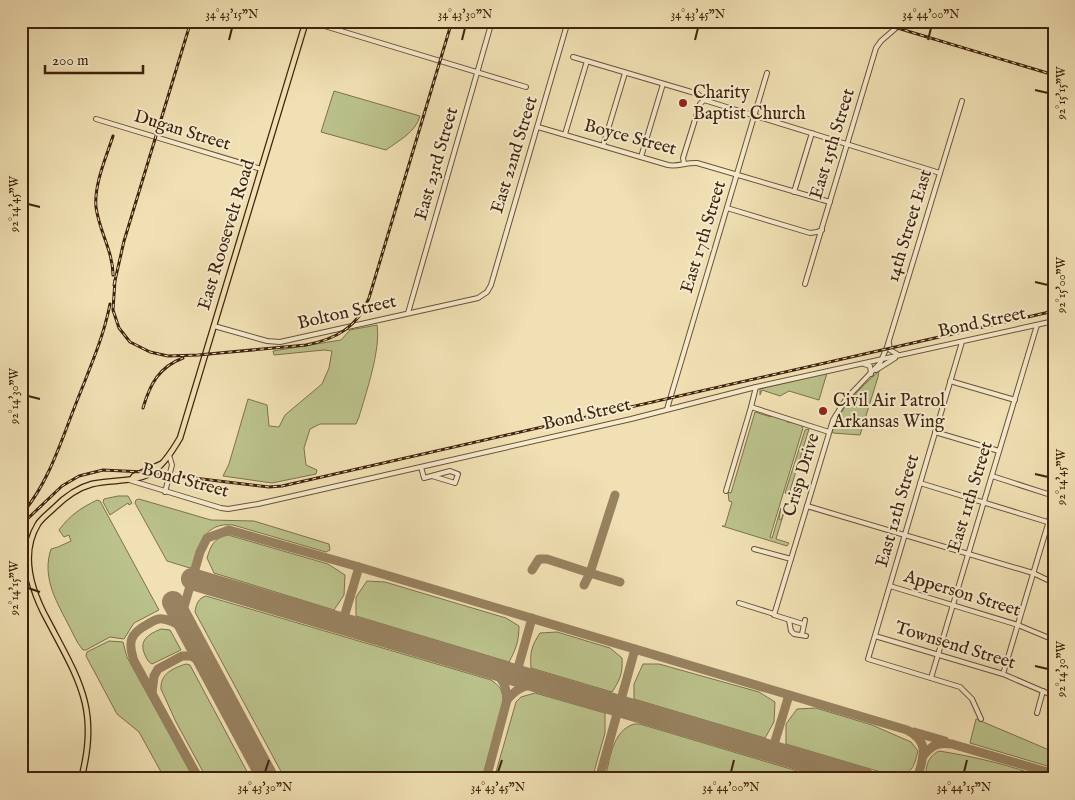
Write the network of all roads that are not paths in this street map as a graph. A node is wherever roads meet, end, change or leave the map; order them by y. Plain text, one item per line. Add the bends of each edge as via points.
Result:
1 (307, 21) edge
2 (492, 21) edge
3 (568, 21) edge
4 (904, 21) edge
5 (573, 57) dead end
6 (587, 62) junction
7 (478, 72) junction
8 (625, 73) junction
9 (767, 73) dead end
10 (663, 84) junction
11 (526, 87) dead end
12 (704, 100) junction
13 (962, 101) dead end
14 (754, 115) junction
15 (96, 119) dead end
16 (538, 127) junction
17 (812, 133) junction
18 (565, 134) junction
19 (848, 144) junction
20 (603, 146) junction
21 (642, 157) junction
22 (684, 163) junction
23 (261, 169) junction
24 (940, 173) junction
25 (737, 174) junction
26 (794, 192) junction
27 (830, 202) junction
28 (728, 208) junction
29 (822, 230) junction
30 (805, 284) dead end
31 (485, 294) joint
32 (408, 313) junction
33 (1054, 321) edge
34 (1037, 325) junction
35 (214, 326) junction
36 (890, 338) junction
37 (962, 342) junction
38 (904, 354) junction
39 (882, 359) junction
40 (862, 363) junction
41 (871, 374) junction
42 (950, 381) junction
43 (756, 387) junction
44 (1014, 400) junction
45 (751, 407) junction
46 (667, 409) junction
47 (829, 432) junction
48 (935, 432) junction
49 (999, 451) junction
50 (169, 455) junction
51 (421, 467) junction
52 (432, 476) junction
53 (992, 476) junction
54 (130, 479) junction
55 (920, 483) junction
56 (726, 491) dead end
57 (165, 492) junction
58 (1054, 496) edge
59 (984, 502) junction
60 (1054, 504) edge
61 (807, 506) junction
62 (1048, 522) junction
63 (1054, 524) edge
64 (905, 535) junction
65 (754, 549) dead end
66 (968, 554) junction
67 (790, 559) junction
68 (29, 566) junction
69 (21, 570) edge
70 (1033, 573) junction
71 (1054, 583) edge
72 (890, 586) junction
73 (739, 603) dead end
74 (953, 605) junction
75 (774, 614) junction
76 (791, 620) junction
77 (1018, 624) junction
78 (875, 636) junction
79 (1054, 640) edge
80 (938, 655) junction
81 (1003, 674) junction
82 (932, 678) junction
83 (1043, 691) junction
84 (1053, 694) edge
85 (1037, 713) dead end
86 (981, 719) dead end
87 (81, 779) edge

1 - 7 street
1 - 23 main road, East Roosevelt Road
2 - 7 street, East 23rd Street
3 - 16 street, East 22nd Street
4 - 19 street, East 15th Street via 878,45
5 - 6 street
6 - 8 street
6 - 18 street
7 - 11 street
7 - 32 street, East 23rd Street
8 - 10 street
8 - 20 street
9 - 14 street, East 17th Street
10 - 12 street via 698,94
10 - 21 street
12 - 14 street
12 - 22 street via 700,104
13 - 24 street, 14th Street East
14 - 17 street
14 - 25 street, East 17th Street
15 - 23 street, Dugan Street
16 - 18 street, Boyce Street
16 - 31 street, East 22nd Street via 491,285
17 - 19 street
17 - 26 street
18 - 20 street, Boyce Street
19 - 24 street
19 - 27 street, East 15th Street
20 - 21 street, Boyce Street
21 - 22 street, Boyce Street via 673,166
22 - 25 street, Boyce Street via 697,163
23 - 35 main road, East Roosevelt Road
24 - 36 street, 14th Street East
25 - 26 street, Boyce Street
25 - 28 street, East 17th Street
26 - 27 street, Boyce Street
27 - 29 street, East 15th Street
28 - 29 street via 810,233
28 - 46 street, East 17th Street
29 - 30 street, East 15th Street
31 - 32 street, Bolton Street
32 - 35 street, Bolton Street via 280,342
33 - 34 street, Bond Street
34 - 37 street, Bond Street
34 - 44 street, East 11th Street
35 - 50 main road, East Roosevelt Road via 184,429
36 - 38 street via 892,352
36 - 39 street, 14th Street East
37 - 38 street, Bond Street
37 - 42 street, East 12th Street
38 - 39 street, Bond Street
38 - 41 street, Crisp Drive
39 - 40 street, Bond Street
39 - 41 street, Crisp Drive
40 - 41 street via 870,366
40 - 43 street, Bond Street
41 - 47 street, Crisp Drive via 842,406
42 - 44 street
42 - 48 street, East 12th Street
43 - 45 street
43 - 46 street, Bond Street
44 - 49 street, East 11th Street
45 - 47 street
45 - 56 street
46 - 51 street, Bond Street
47 - 61 street, Crisp Drive
48 - 49 street
48 - 55 street, East 12th Street
49 - 53 street, East 11th Street
50 - 54 main road, East Roosevelt Road via 161,464
50 - 57 street, East Roosevelt Road via 172,465
51 - 52 street via 424,478
51 - 57 street, Bond Street via 228,509
52 - 52 street via 450,471 458,474 455,483
53 - 58 street
53 - 59 street, East 11th Street
54 - 57 street, Bond Street
54 - 68 main road, East Roosevelt Road via 87,486 60,501 37,526 30,547
55 - 59 street
55 - 64 street, East 12th Street
59 - 62 street
59 - 66 street, East 11th Street
60 - 62 street
61 - 64 street
61 - 67 street, Crisp Drive
62 - 63 street
62 - 70 street
64 - 66 street
64 - 72 street, East 12th Street
65 - 67 street
66 - 70 street
66 - 74 street, East 11th Street
67 - 75 street, Crisp Drive
68 - 69 street
68 - 87 main road, East Roosevelt Road via 36,597 74,671 85,700 89,737
70 - 71 street
70 - 77 street
72 - 74 street, Apperson Street
72 - 78 street, East 12th Street
73 - 75 street
74 - 77 street, Apperson Street
74 - 80 street, East 11th Street
75 - 76 street
76 - 76 street via 791,631 804,635 804,622
77 - 79 street, Apperson Street
77 - 81 street
78 - 80 street, Townsend Street
78 - 82 street, East 12th Street via 868,660
80 - 81 street, Townsend Street
80 - 82 street, East 11th Street
81 - 83 street, Townsend Street
82 - 86 street via 966,692 975,703
83 - 84 street, Townsend Street
83 - 85 street

